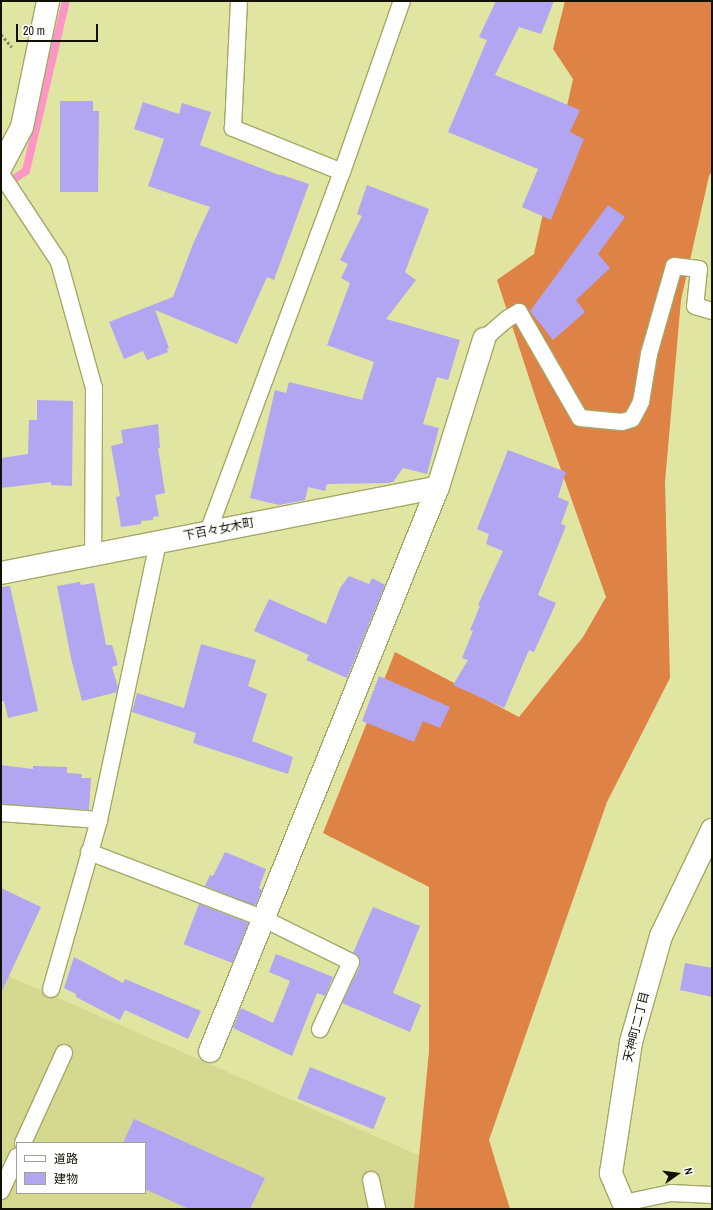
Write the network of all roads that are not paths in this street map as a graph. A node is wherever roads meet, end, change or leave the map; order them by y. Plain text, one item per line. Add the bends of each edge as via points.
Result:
1 (48, 1) edge
2 (239, 1) edge
3 (402, 1) edge
4 (1, 167) edge
5 (342, 172) junction
6 (1, 174) edge
7 (712, 311) edge
8 (484, 339) joint
9 (438, 487) junction
10 (208, 532) junction
11 (158, 542) junction
12 (93, 556) junction
13 (1, 573) edge
14 (1, 813) edge
15 (99, 820) junction
16 (712, 830) edge
17 (89, 852) junction
18 (707, 853) edge
19 (264, 919) junction
20 (51, 989) dead end
21 (320, 1029) dead end
22 (210, 1051) dead end
23 (64, 1054) dead end
24 (23, 1142) edge
25 (16, 1158) edge
26 (372, 1180) dead end
27 (1, 1191) edge
28 (712, 1195) edge
29 (625, 1206) edge
30 (377, 1209) edge

1 - 4 street via 22,127
2 - 5 lane via 233,128
3 - 5 lane
5 - 10 lane
6 - 12 lane via 59,262 94,388
7 - 8 lane via 695,306 699,269 674,266 649,354 641,402 632,419 622,422 580,418 519,312
8 - 9 street
9 - 10 street, 下百々女木町
9 - 19 street
10 - 11 street, 下百々女木町
11 - 12 street, 下百々女木町
11 - 15 lane
12 - 13 street, 下百々女木町
14 - 15 lane
15 - 17 lane
16 - 18 street, 天神町二丁目
17 - 19 lane
17 - 20 lane
18 - 29 street, 天神町二丁目 via 661,936 631,1042 611,1173
19 - 21 lane via 351,962
19 - 22 street
23 - 24 lane
25 - 27 lane
26 - 30 lane
28 - 29 lane via 671,1193

